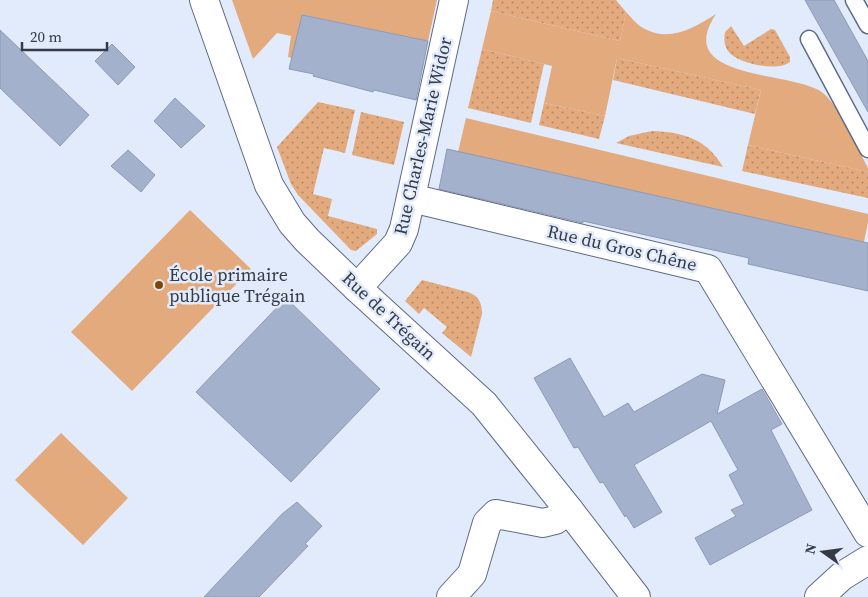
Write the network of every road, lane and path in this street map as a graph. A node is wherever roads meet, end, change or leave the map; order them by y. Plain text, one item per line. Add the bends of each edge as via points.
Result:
1 (204, 0) edge
2 (454, 0) edge
3 (854, 0) edge
4 (868, 25) edge
5 (809, 39) dead end
6 (868, 149) edge
7 (411, 198) junction
8 (357, 288) junction
9 (569, 510) junction
10 (868, 533) edge
11 (868, 560) edge
12 (451, 597) edge
13 (636, 597) edge
14 (818, 597) edge

1 - 8 street, Rue de Trégain via 269,185 292,223
2 - 7 street, Rue Charles-Marie Widor
3 - 4 lane
5 - 6 lane
7 - 8 street, Rue Charles-Marie Widor via 398,243
7 - 10 street, Rue du Gros Chêne via 708,269
8 - 9 street, Rue de Trégain via 484,404
9 - 12 street via 556,520 543,523 496,514 487,523 472,574
9 - 13 street, Rue de Trégain
11 - 14 street via 842,576

